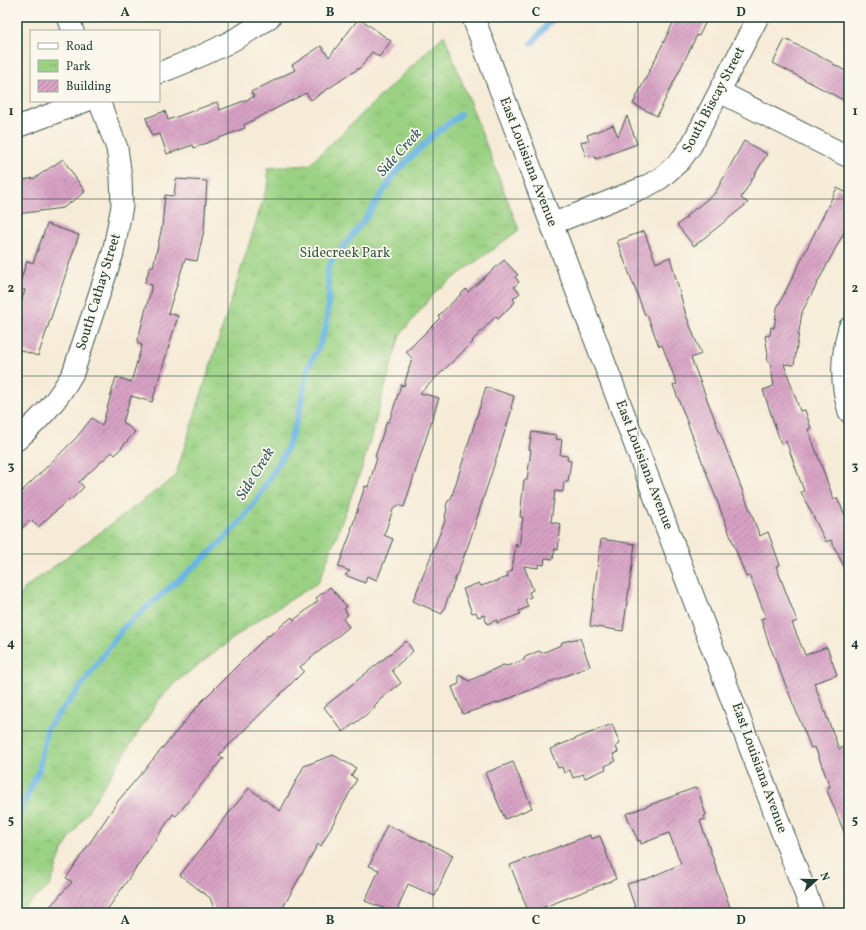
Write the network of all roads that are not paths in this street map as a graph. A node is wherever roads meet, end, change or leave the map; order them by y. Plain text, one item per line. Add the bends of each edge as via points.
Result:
1 (68, 17) edge
2 (270, 17) edge
3 (473, 17) edge
4 (758, 17) edge
5 (73, 30) edge
6 (160, 73) edge
7 (720, 92) junction
8 (83, 102) edge
9 (100, 102) edge
10 (17, 127) edge
11 (849, 157) edge
12 (552, 224) junction
13 (849, 328) edge
14 (849, 412) edge
15 (17, 440) edge
16 (813, 913) edge

1 - 5 street
2 - 6 street via 215,50
3 - 12 street, East Louisiana Avenue
4 - 7 street, South Biscay Street
7 - 11 street
7 - 12 street, South Biscay Street via 691,146 680,161 661,178 645,187
8 - 10 street
9 - 15 street, South Cathay Street via 116,148 121,177 122,206 118,234 73,373 46,413
12 - 16 street, East Louisiana Avenue
13 - 14 street via 843,349 842,368 844,394

